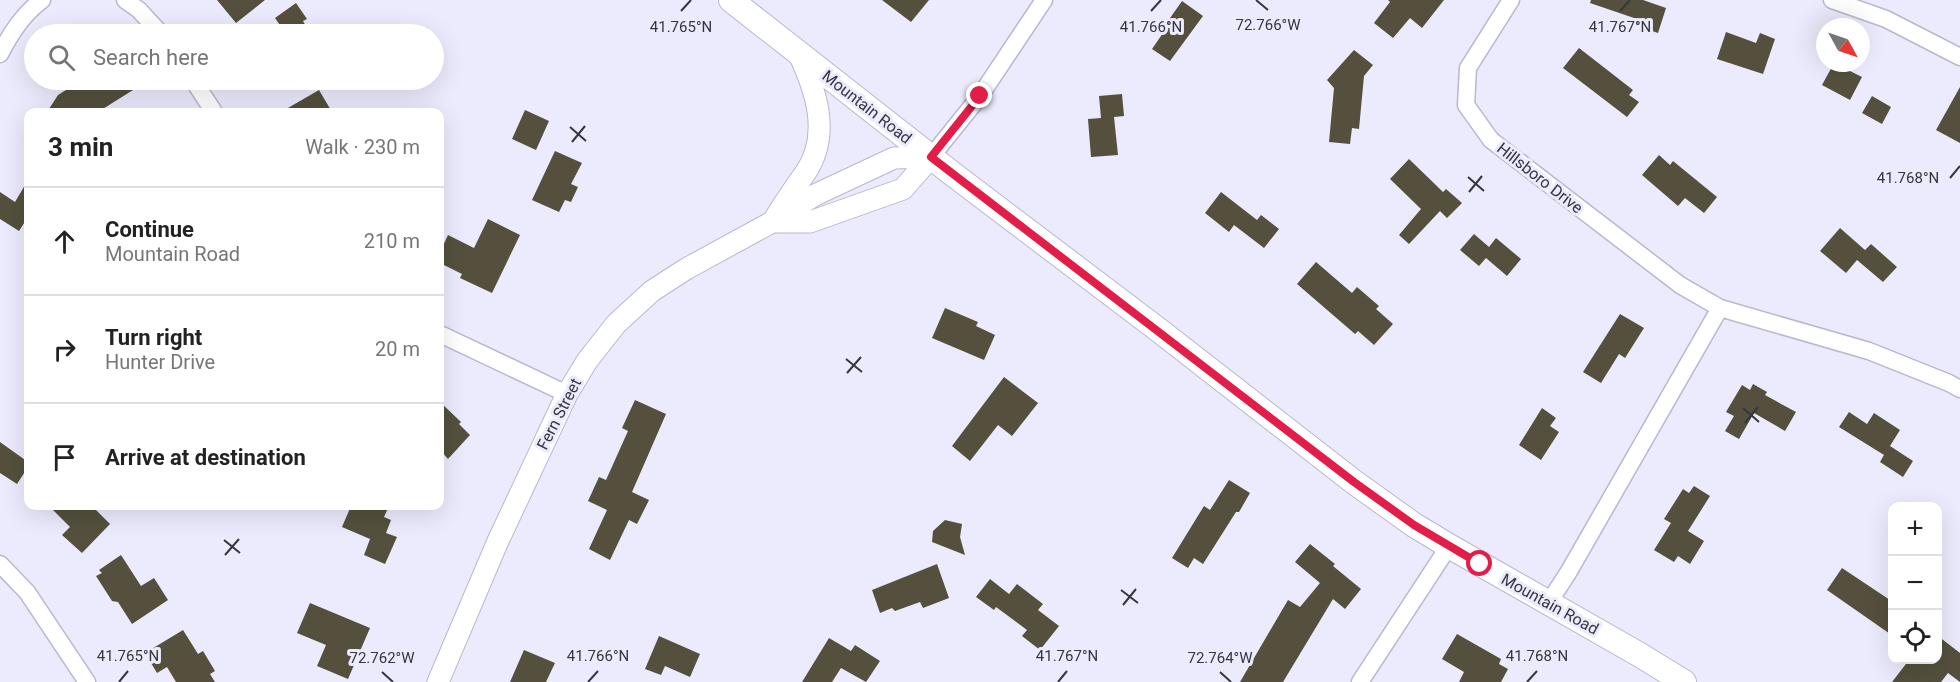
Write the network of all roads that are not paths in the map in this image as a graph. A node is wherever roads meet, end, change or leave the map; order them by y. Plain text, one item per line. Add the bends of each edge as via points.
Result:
1 (42, 0) edge
2 (126, 0) edge
3 (731, 0) edge
4 (1044, 0) edge
5 (1511, 0) edge
6 (1832, 0) edge
7 (152, 24) edge
8 (798, 52) junction
9 (0, 54) edge
10 (1960, 57) edge
11 (200, 90) edge
12 (211, 108) edge
13 (931, 157) junction
14 (772, 222) junction
15 (1720, 308) junction
16 (444, 336) edge
17 (1960, 389) edge
18 (567, 394) junction
19 (1449, 546) junction
20 (0, 564) edge
21 (1549, 602) junction
22 (87, 682) edge
23 (438, 682) edge
24 (1360, 682) edge
25 (1684, 682) edge

1 - 9 street via 13,30
2 - 7 street
3 - 8 main road, Mountain Road
4 - 13 street via 980,96
5 - 15 street, Hillsboro Drive via 1468,68 1466,105 1491,140 1680,285
6 - 10 street via 1886,19
8 - 13 main road, Mountain Road
8 - 14 street via 818,106 819,139 806,172
11 - 12 street
13 - 14 street, Fern Street via 894,158 815,195
13 - 14 street, Fern Street via 903,189 810,222
13 - 19 main road, Mountain Road via 1337,470
14 - 18 street, Fern Street via 652,291 616,324
15 - 17 street, Hillsboro Drive via 1869,351
15 - 21 street
16 - 18 street
18 - 23 street, Fern Street
19 - 21 main road, Mountain Road
19 - 24 street
20 - 22 street via 27,591
21 - 25 main road, Mountain Road

